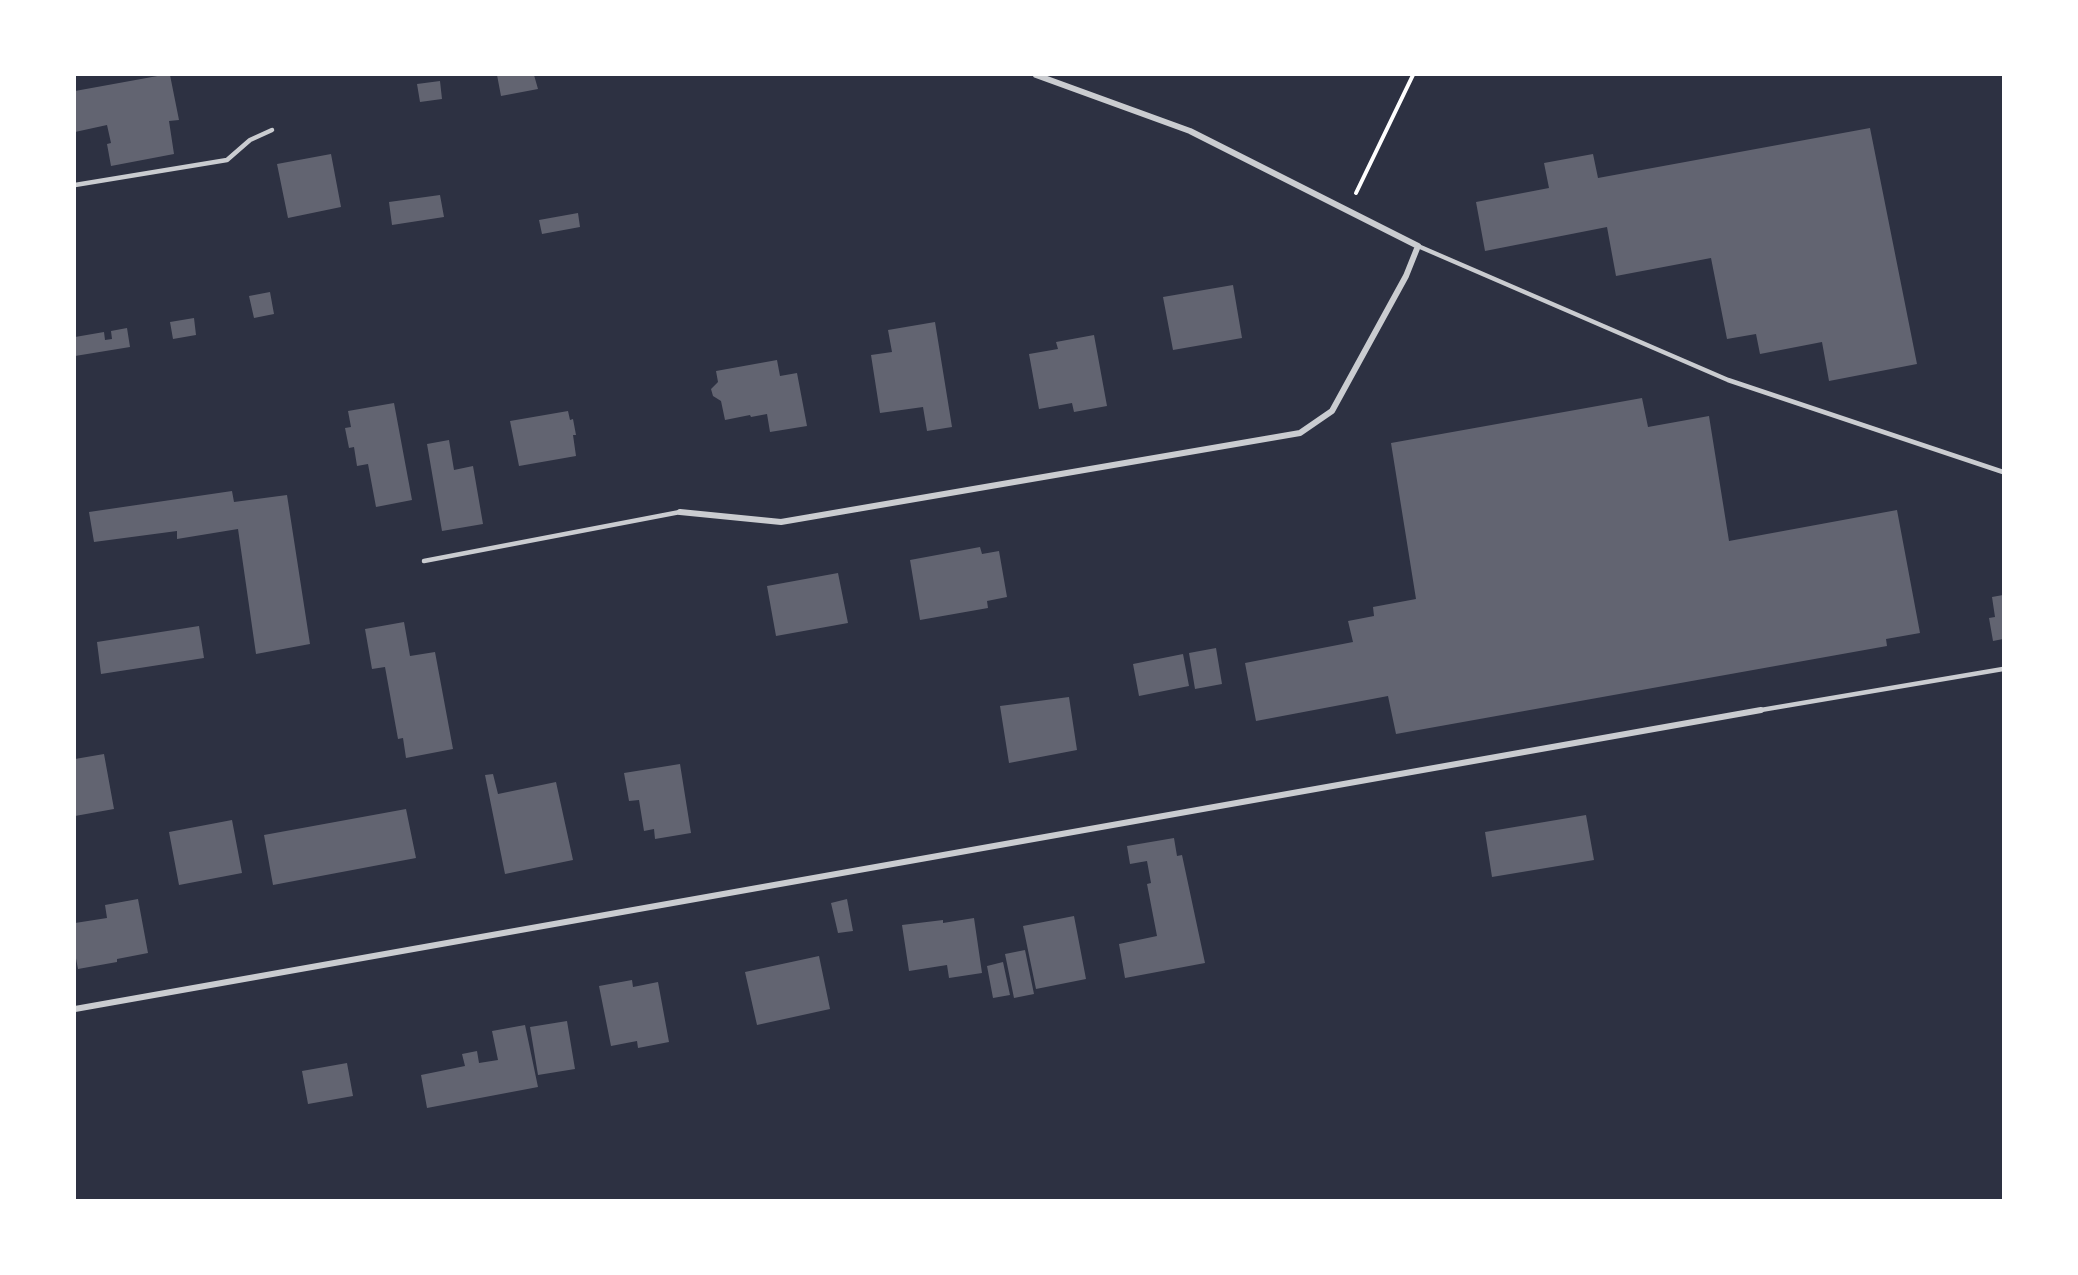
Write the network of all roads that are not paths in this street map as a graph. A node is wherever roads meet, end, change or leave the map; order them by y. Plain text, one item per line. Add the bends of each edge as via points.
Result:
1 (1036, 75) edge
2 (272, 130) dead end
3 (75, 185) edge
4 (1418, 246) junction
5 (2003, 472) edge
6 (680, 512) joint
7 (424, 561) dead end
8 (2003, 669) edge
9 (1761, 710) joint
10 (75, 1009) edge

1 - 4 street via 1190,131
2 - 3 lane via 250,140 227,160
4 - 5 lane via 1728,380
4 - 6 street via 1406,276 1332,411 1300,433 781,522
6 - 7 lane
8 - 9 lane
9 - 10 street

